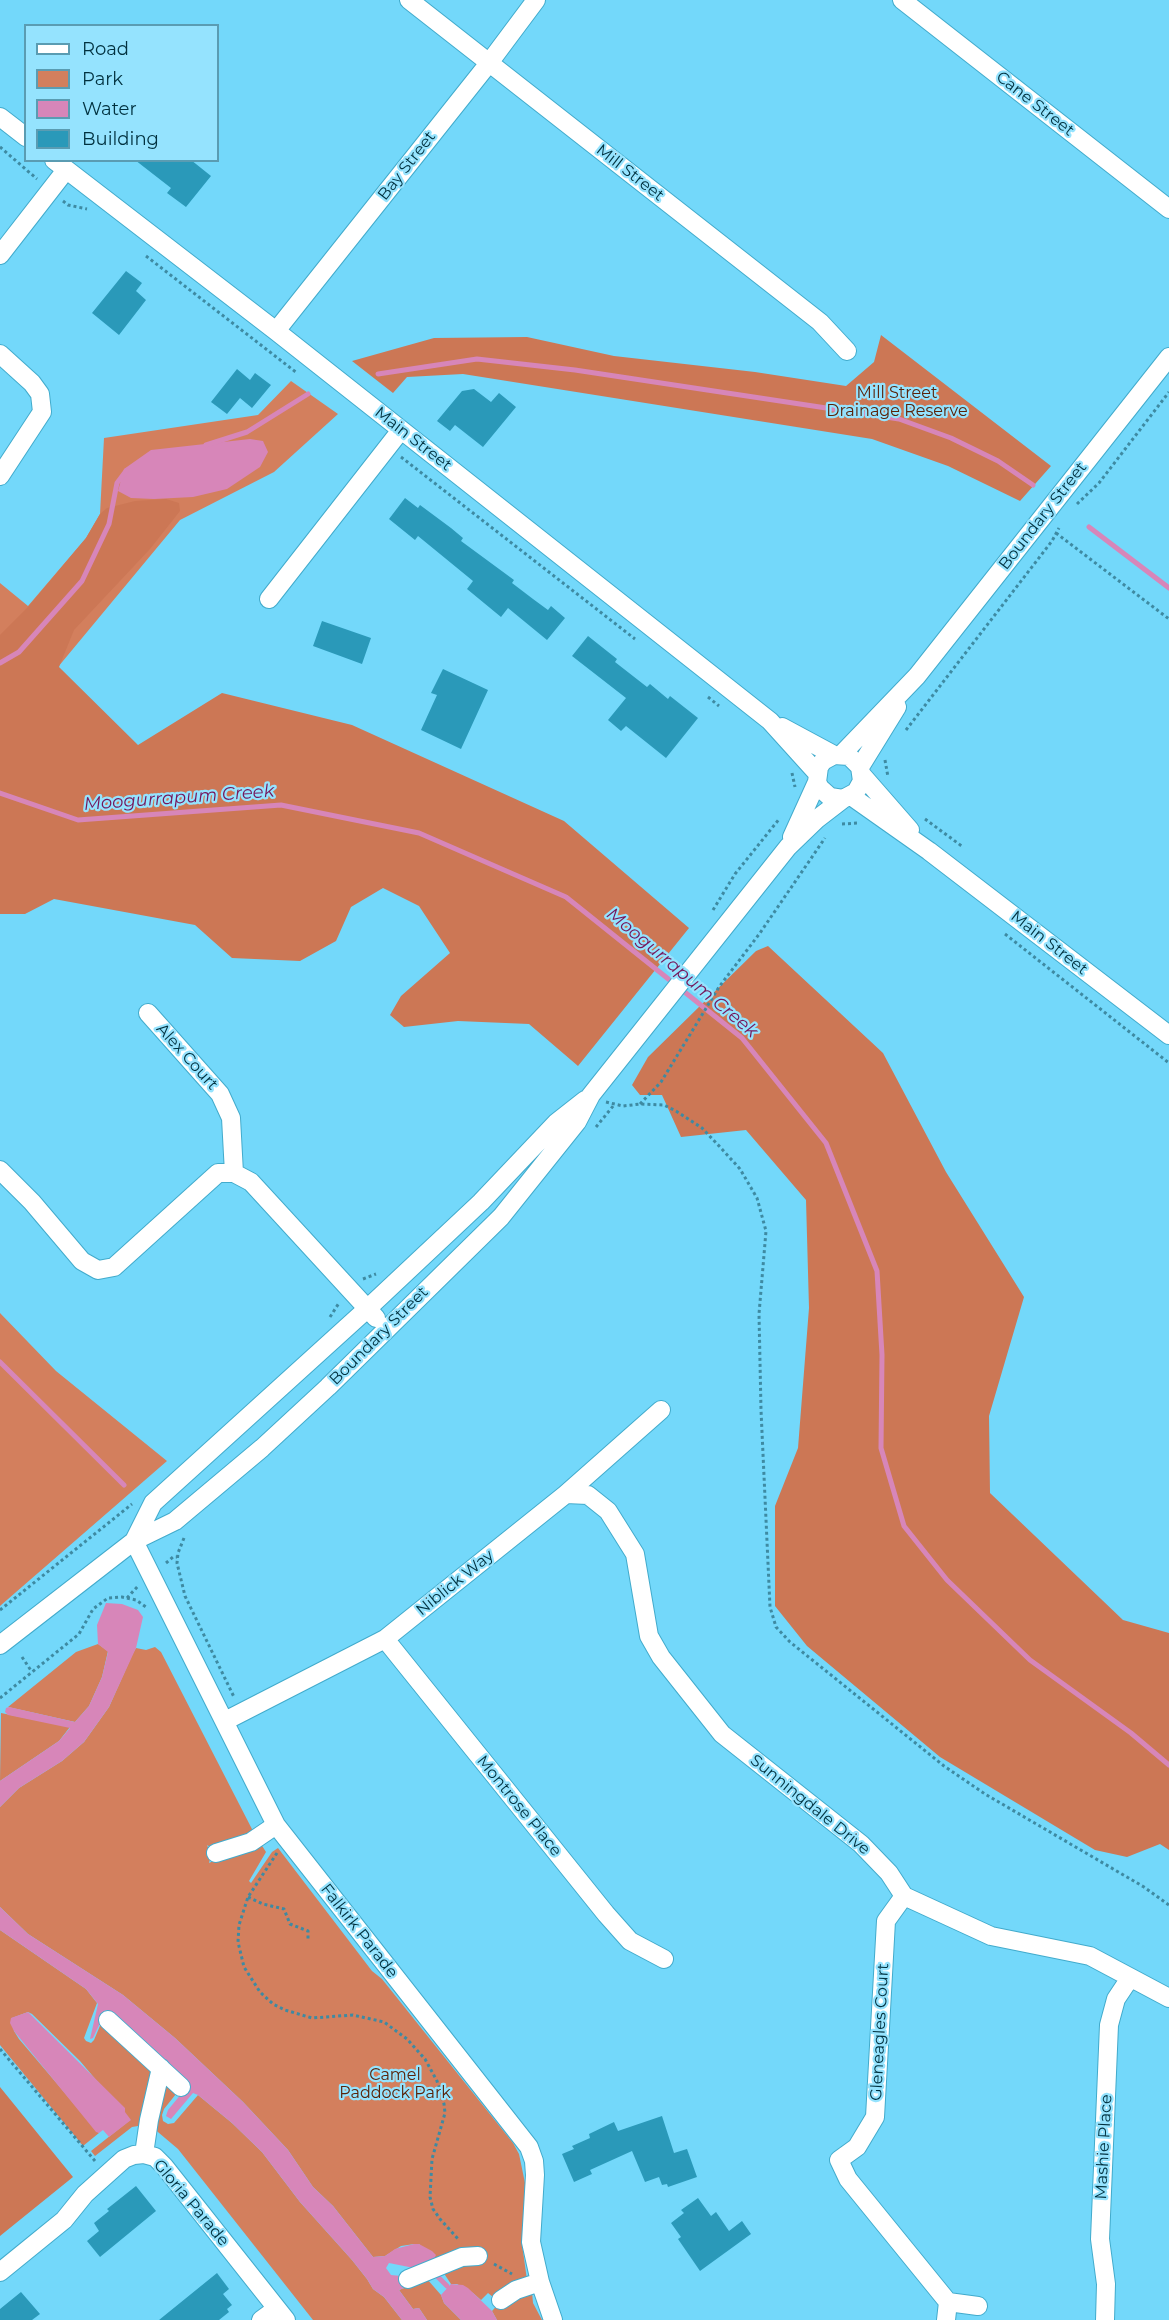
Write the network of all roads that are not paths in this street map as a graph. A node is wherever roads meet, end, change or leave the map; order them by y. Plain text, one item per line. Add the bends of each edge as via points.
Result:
1 (408, 0) edge
2 (536, 0) edge
3 (902, 0) edge
4 (489, 63) junction
5 (0, 117) edge
6 (24, 135) edge
7 (60, 165) edge
8 (1169, 209) edge
9 (0, 255) edge
10 (276, 331) junction
11 (847, 351) dead end
12 (0, 354) edge
13 (1169, 357) edge
14 (401, 430) junction
15 (0, 476) edge
16 (269, 599) dead end
17 (917, 676) junction
18 (770, 721) junction
19 (838, 754) junction
20 (861, 771) junction
21 (817, 777) junction
22 (847, 798) junction
23 (788, 847) junction
24 (929, 851) junction
25 (148, 1013) dead end
26 (1169, 1035) edge
27 (591, 1095) junction
28 (0, 1170) edge
29 (234, 1173) junction
30 (367, 1309) junction
31 (386, 1328) junction
32 (661, 1410) dead end
33 (566, 1494) junction
34 (134, 1541) junction
35 (385, 1639) junction
36 (0, 1645) edge
37 (225, 1721) junction
38 (270, 1830) junction
39 (216, 1853) dead end
40 (904, 1896) junction
41 (664, 1959) dead end
42 (1130, 1978) junction
43 (1169, 1998) edge
44 (108, 2020) dead end
45 (161, 2068) junction
46 (181, 2087) dead end
47 (144, 2154) junction
48 (478, 2256) road end
49 (0, 2272) edge
50 (408, 2279) dead end
51 (533, 2284) junction
52 (501, 2300) dead end
53 (978, 2306) dead end
54 (947, 2311) edge
55 (281, 2314) edge
56 (261, 2320) edge
57 (553, 2320) edge
58 (1105, 2320) edge

1 - 4 street, Mill Street
2 - 4 street, Bay Street
3 - 8 street, Cane Street
4 - 10 street, Bay Street
4 - 11 street, Mill Street via 820,322
5 - 6 street
7 - 9 street
7 - 10 street, Main Street
10 - 14 street, Main Street
12 - 15 street via 40,394 42,412
13 - 17 street, Boundary Street
14 - 16 street
14 - 18 street, Main Street
17 - 19 street, Boundary Street
17 - 20 street, Boundary Street
18 - 19 street, Main Street
18 - 21 street, Main Street
19 - 20 street via 849,756
19 - 21 street, Boundary Street via 823,761
20 - 22 street, Boundary Street via 860,787
20 - 24 street, Main Street
21 - 22 street via 820,788 830,797
21 - 23 street, Boundary Street
22 - 23 street, Boundary Street via 817,819
22 - 24 street, Main Street
23 - 27 street, Boundary Street
24 - 26 street, Main Street
25 - 29 street, Alex Court via 220,1094 231,1118
27 - 30 street, Boundary Street via 557,1122 481,1202
27 - 31 street, Boundary Street via 577,1122 501,1217
28 - 29 street via 82,1261 98,1270 114,1267 218,1173
29 - 30 street via 251,1182
30 - 31 street
30 - 34 street, Boundary Street via 153,1503
31 - 34 street, Boundary Street via 262,1448 175,1521
32 - 33 street, Niblick Way
33 - 35 street, Niblick Way
33 - 40 street, Sunningdale Drive via 588,1495 608,1511 635,1554 649,1636 722,1734 861,1844 889,1873
34 - 36 street, Boundary Street
34 - 37 street, Falkirk Parade
35 - 37 street, Niblick Way
35 - 41 street, Montrose Place via 606,1914 630,1941
37 - 38 street, Falkirk Parade
38 - 39 street via 251,1842
38 - 51 street, Falkirk Parade via 529,2147 535,2175
40 - 42 street via 991,1936 1090,1956
40 - 54 street, Gleneagles Court via 886,1921 875,2117 857,2147 839,2160 848,2179
42 - 43 street
42 - 58 street, Mashie Place via 1116,1999 1109,2025 1100,2239 1106,2284
44 - 45 street
45 - 46 street
45 - 47 street
47 - 49 street, Gloria Parade via 124,2159 85,2194 64,2220
47 - 55 street, Gloria Parade via 155,2157 164,2166
48 - 50 street via 444,2263
51 - 52 street
51 - 57 street, Falkirk Parade
53 - 54 street
55 - 56 street

